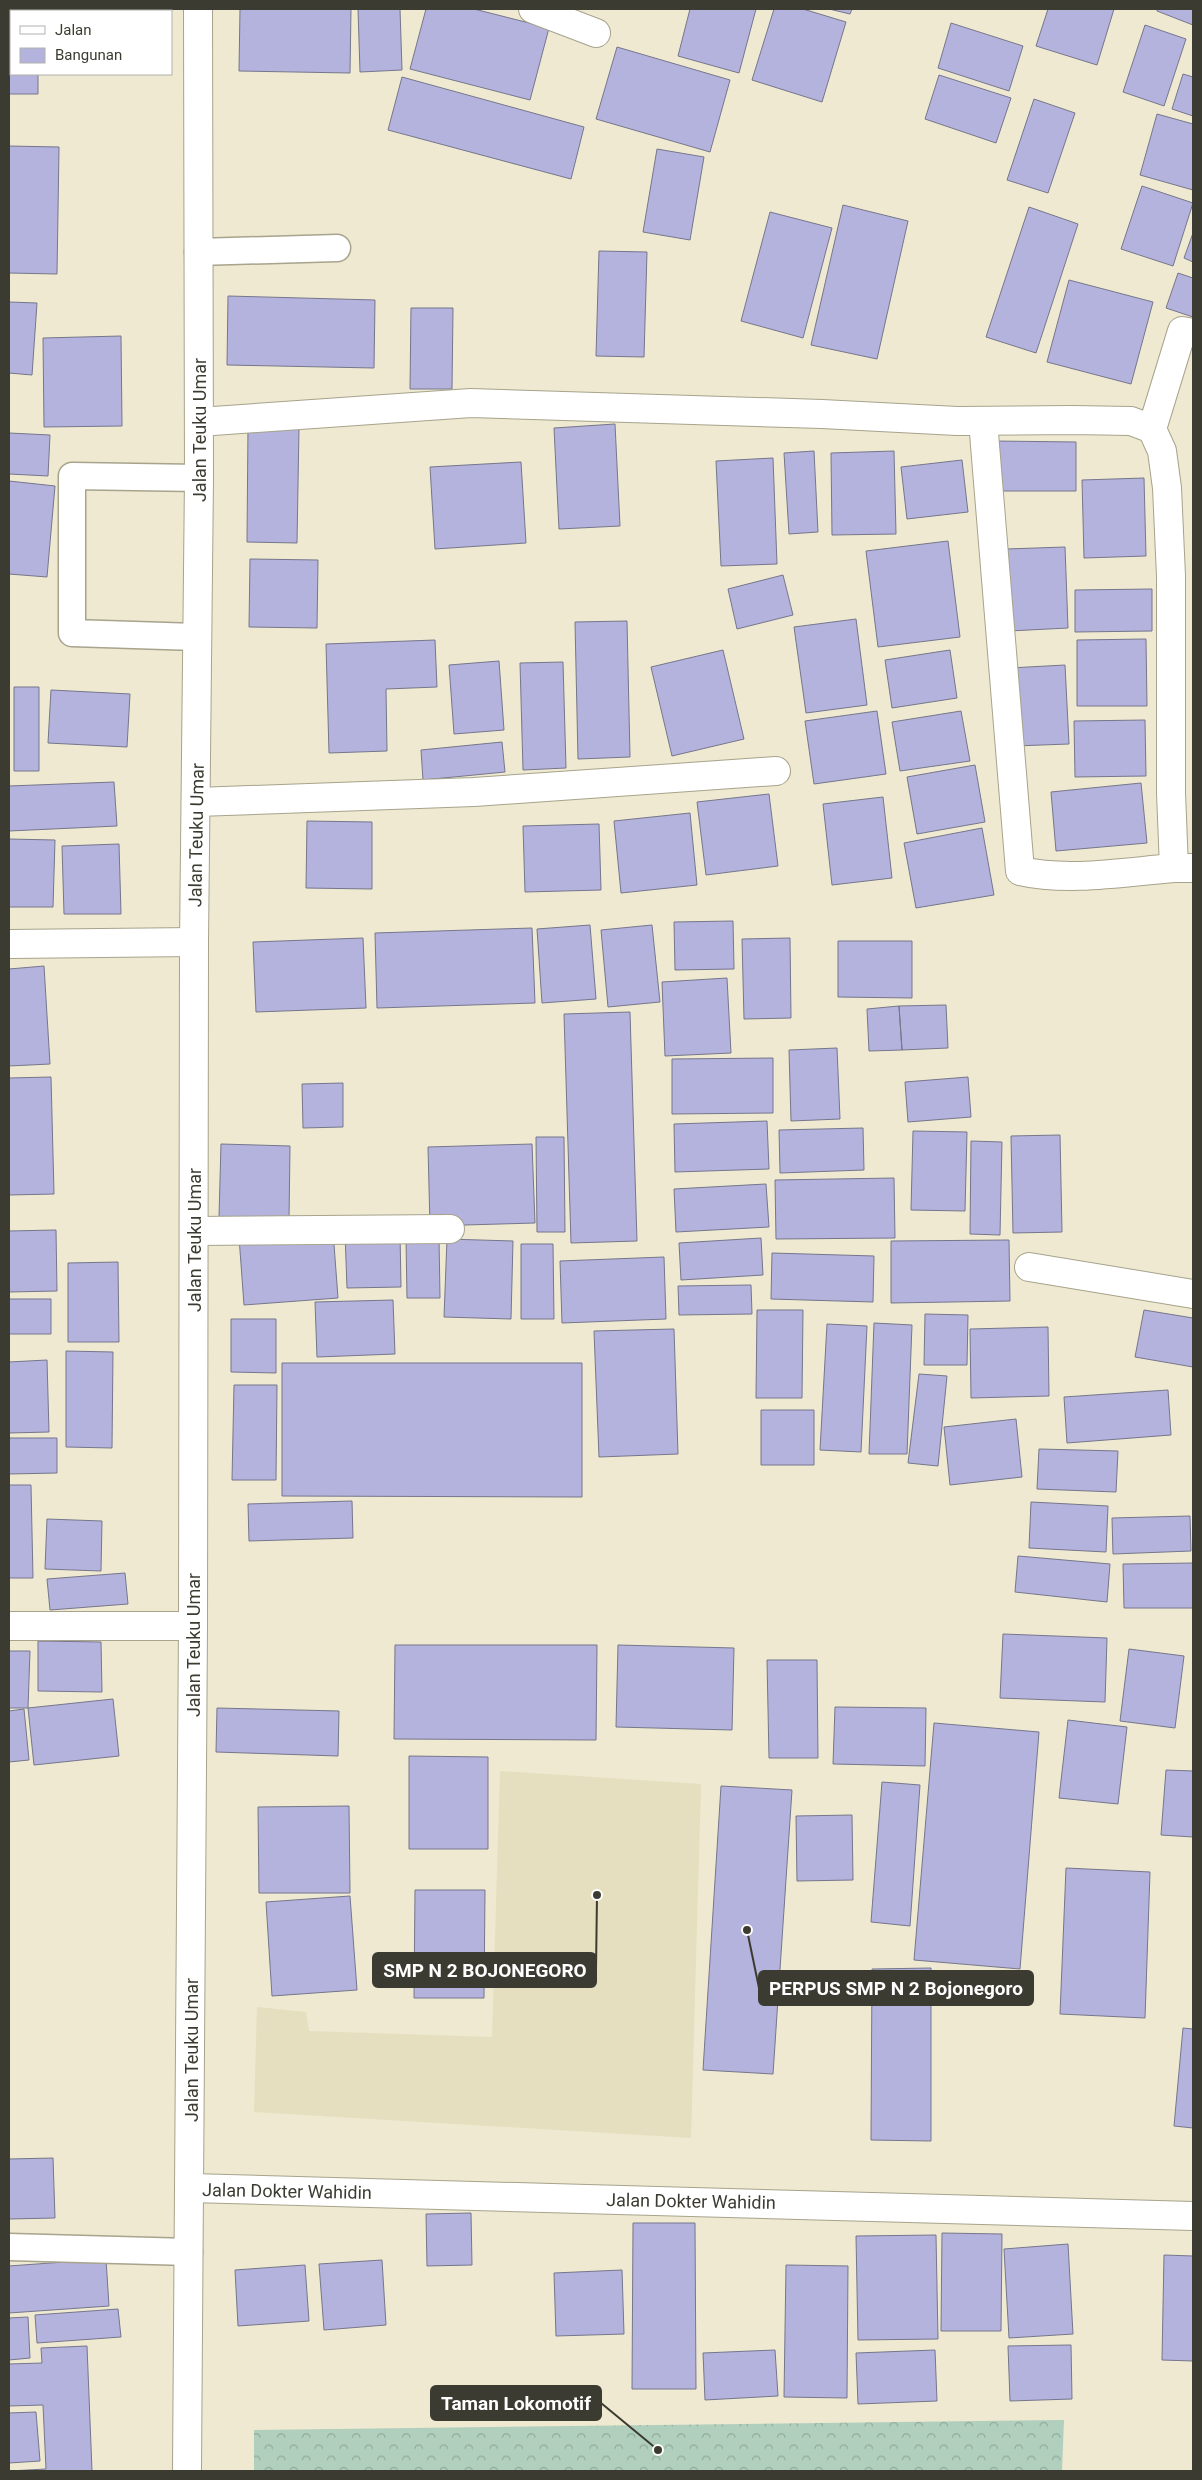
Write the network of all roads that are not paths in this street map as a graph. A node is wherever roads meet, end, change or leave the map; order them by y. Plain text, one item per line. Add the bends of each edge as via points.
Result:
1 (198, 9) edge
2 (533, 9) edge
3 (596, 34) dead end
4 (337, 248) dead end
5 (198, 252) junction
6 (1193, 333) edge
7 (983, 421) junction
8 (199, 422) junction
9 (1152, 429) junction
10 (199, 478) junction
11 (196, 637) junction
12 (776, 771) dead end
13 (197, 802) junction
14 (1184, 868) edge
15 (194, 942) junction
16 (9, 944) edge
17 (450, 1229) dead end
18 (194, 1231) junction
19 (1029, 1267) dead end
20 (1193, 1294) edge
21 (9, 1626) edge
22 (193, 1626) junction
23 (190, 2188) junction
24 (1193, 2216) edge
25 (9, 2247) edge
26 (189, 2252) junction
27 (187, 2471) edge

1 - 5 street, Jalan Teuku Umar
2 - 3 street
4 - 5 lane
5 - 8 street, Jalan Teuku Umar
6 - 9 street via 1182,331
7 - 8 street via 471,403
7 - 9 street via 1131,421
7 - 14 street via 1020,871 1041,876
8 - 10 street, Jalan Teuku Umar
9 - 14 street via 1162,451 1167,488 1171,576 1171,793
10 - 11 street, Jalan Teuku Umar
10 - 11 lane via 72,476 72,633
11 - 13 street, Jalan Teuku Umar
12 - 13 street via 474,792
13 - 15 street, Jalan Teuku Umar
15 - 16 street
15 - 18 street, Jalan Teuku Umar
17 - 18 street
18 - 22 street, Jalan Teuku Umar
19 - 20 street
21 - 22 street
22 - 23 street, Jalan Teuku Umar
23 - 24 street, Jalan Dokter Wahidin
23 - 26 street, Jalan Teuku Umar
25 - 26 lane
26 - 27 street, Jalan Teuku Umar

